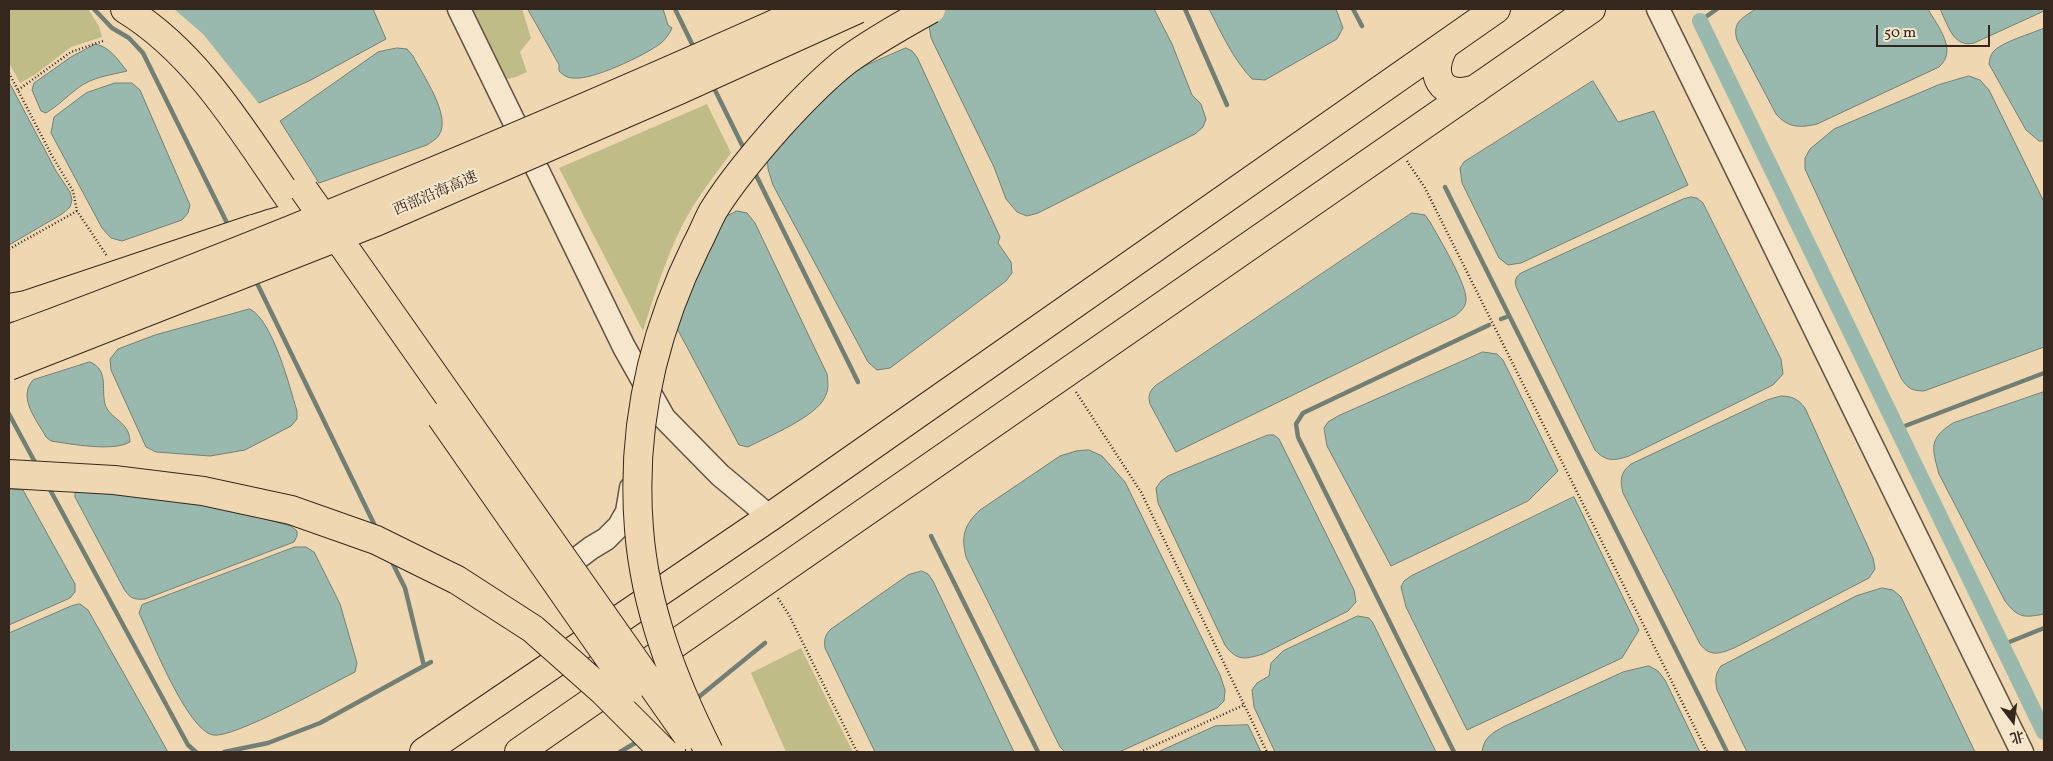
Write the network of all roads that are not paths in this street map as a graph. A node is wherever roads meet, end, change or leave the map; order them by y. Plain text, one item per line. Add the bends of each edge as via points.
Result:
1 (125, 9) edge
2 (156, 9) edge
3 (459, 9) edge
4 (808, 9) edge
5 (858, 9) edge
6 (931, 9) edge
7 (1496, 9) edge
8 (1591, 9) edge
9 (1658, 9) edge
10 (1445, 45) junction
11 (1476, 89) junction
12 (303, 224) junction
13 (9, 308) edge
14 (9, 339) edge
15 (9, 366) edge
16 (642, 377) junction
17 (9, 474) edge
18 (770, 517) junction
19 (552, 578) dead end
20 (424, 752) edge
21 (519, 752) edge
22 (664, 752) edge
23 (673, 752) edge
24 (700, 752) edge
25 (709, 752) edge
26 (2022, 752) edge

1 - 23 highway, bridge via 174,47 219,97
2 - 24 highway, bridge via 193,40 238,92
3 - 16 street via 624,347
4 - 12 highway, 西部沿海高速, bridge via 614,96
5 - 15 highway, 西部沿海高速, bridge via 378,221
6 - 25 highway, bridge via 846,62 797,106 753,156 709,220 680,279 657,346 643,408 637,465 638,530 657,629
7 - 10 highway
8 - 11 highway
9 - 26 street
10 - 11 highway via 1436,64 1441,82 1456,93
10 - 18 highway
11 - 21 highway
12 - 13 highway via 293,220 253,229
12 - 14 highway, 西部沿海高速, bridge
16 - 18 street via 664,418 720,475
16 - 19 street via 627,512 606,539
17 - 22 highway, bridge via 114,480 203,491 291,510 376,540 457,580 533,629 603,691
18 - 20 highway

